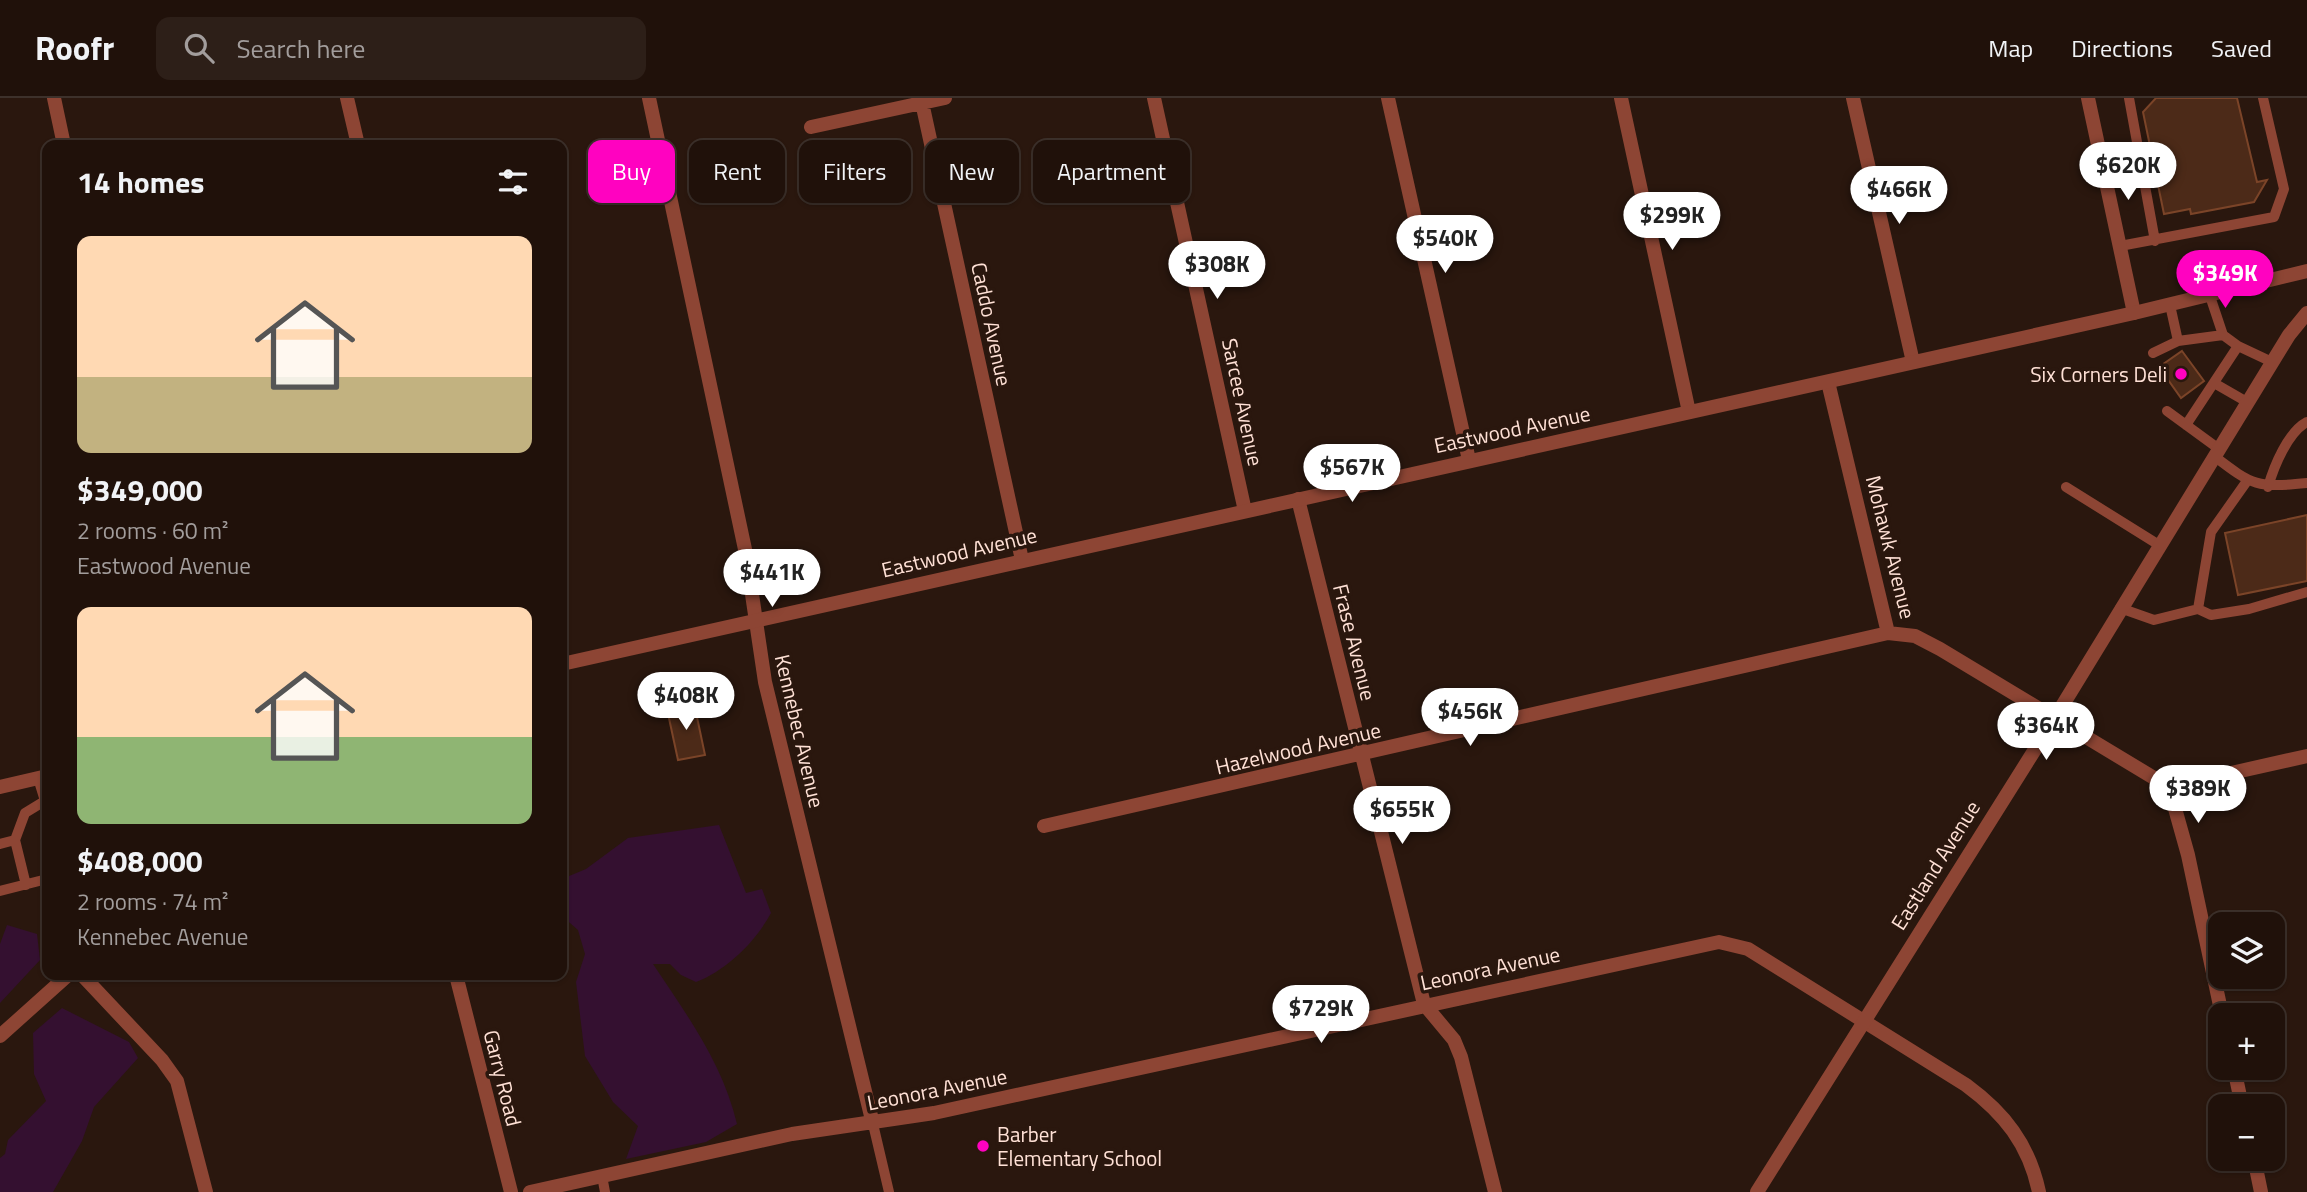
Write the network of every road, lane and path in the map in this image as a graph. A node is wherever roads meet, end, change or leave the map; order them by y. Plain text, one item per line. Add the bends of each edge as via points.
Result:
1 (54, 98) edge
2 (347, 98) edge
3 (649, 98) edge
4 (945, 98) edge
5 (1154, 98) edge
6 (1388, 98) edge
7 (1620, 98) edge
8 (1853, 98) edge
9 (2088, 98) edge
10 (2129, 98) edge
11 (2263, 98) edge
12 (922, 100) edge
13 (811, 127) dead end
14 (63, 140) edge
15 (357, 140) edge
16 (2155, 241) junction
17 (2120, 246) junction
18 (2307, 271) edge
19 (2210, 296) junction
20 (2170, 305) junction
21 (2134, 313) junction
22 (2307, 313) edge
23 (2223, 335) junction
24 (2178, 341) junction
25 (2238, 346) junction
26 (2153, 353) dead end
27 (1913, 362) junction
28 (2272, 362) junction
29 (1828, 382) junction
30 (2214, 383) junction
31 (2247, 402) junction
32 (2167, 411) dead end
33 (1689, 412) junction
34 (2307, 422) edge
35 (2186, 425) junction
36 (2216, 452) junction
37 (1469, 460) junction
38 (2246, 481) junction
39 (2307, 482) edge
40 (2066, 486) dead end
41 (2267, 487) junction
42 (1298, 499) junction
43 (1245, 511) junction
44 (2159, 545) junction
45 (1022, 560) junction
46 (2307, 592) edge
47 (2120, 608) junction
48 (2197, 609) junction
49 (756, 619) junction
50 (1888, 633) junction
51 (567, 663) edge
52 (2056, 716) junction
53 (1362, 755) junction
54 (2307, 756) edge
55 (42, 777) edge
56 (0, 787) edge
57 (2169, 787) junction
58 (42, 804) edge
59 (1044, 826) dead end
60 (15, 840) junction
61 (0, 844) edge
62 (42, 880) edge
63 (26, 885) junction
64 (0, 891) edge
65 (62, 980) edge
66 (87, 980) edge
67 (457, 980) edge
68 (2219, 1003) edge
69 (1424, 1004) junction
70 (1862, 1022) junction
71 (0, 1036) edge
72 (873, 1124) junction
73 (2257, 1171) edge
74 (602, 1176) junction
75 (206, 1192) edge
76 (511, 1192) edge
77 (530, 1192) edge
78 (605, 1192) edge
79 (889, 1192) edge
80 (1495, 1192) edge
81 (1757, 1192) edge
82 (2039, 1192) edge
83 (2261, 1192) edge

1 - 14 street
2 - 15 street
3 - 49 street, Kennebec Avenue
4 - 12 street
5 - 43 street, Sarcee Avenue
6 - 37 street
7 - 33 street
8 - 27 street
9 - 17 street
10 - 16 lane
11 - 16 lane via 2284,189 2274,217
12 - 13 street
12 - 45 street, Caddo Avenue
16 - 17 lane
17 - 21 street
18 - 19 street, Eastwood Avenue
19 - 20 street, Eastwood Avenue
19 - 23 lane
20 - 21 street, Eastwood Avenue
20 - 24 lane
21 - 27 street, Eastwood Avenue
22 - 28 street, Eastland Avenue
23 - 24 lane
23 - 25 lane
24 - 26 lane
25 - 28 lane
25 - 30 lane
27 - 29 street, Eastwood Avenue
28 - 31 street, Eastland Avenue
29 - 33 street, Eastwood Avenue
29 - 50 street, Mohawk Avenue
30 - 31 lane
30 - 35 lane
31 - 36 street, Eastland Avenue
32 - 35 lane
33 - 37 street, Eastwood Avenue
34 - 41 lane via 2299,427 2273,469
35 - 36 lane
36 - 38 lane
36 - 44 street, Eastland Avenue
37 - 42 street, Eastwood Avenue
38 - 41 lane
38 - 48 lane via 2211,532
39 - 41 lane
40 - 44 lane
42 - 43 street, Eastwood Avenue
42 - 53 street, Frase Avenue
43 - 45 street, Eastwood Avenue
44 - 47 street, Eastland Avenue
45 - 49 street, Eastwood Avenue
46 - 48 lane via 2211,615
47 - 48 lane via 2154,620
47 - 52 street, Eastland Avenue
49 - 51 street, Eastwood Avenue
49 - 72 street, Kennebec Avenue via 765,682
50 - 52 street, Mohawk Avenue via 1914,636
50 - 53 street, Hazelwood Avenue
52 - 57 street, Mohawk Avenue
52 - 70 street, Eastland Avenue
53 - 59 street, Hazelwood Avenue
53 - 69 street, Frase Avenue
54 - 57 street
55 - 56 street
57 - 68 street
58 - 60 lane via 25,813
60 - 61 lane
60 - 63 lane
62 - 63 lane
63 - 64 lane
65 - 71 street
66 - 75 street via 177,1081
67 - 76 street, Garry Road
69 - 70 street, Leonora Avenue via 1719,942 1748,949
69 - 72 street, Leonora Avenue
69 - 80 street, Frase Avenue via 1454,1040 1461,1056
70 - 81 street, Eastland Avenue
70 - 82 street, Leonora Avenue via 1994,1106 2023,1144
72 - 74 street, Leonora Avenue via 792,1134
72 - 79 lane
73 - 83 street
74 - 77 street, Leonora Avenue
74 - 78 lane

